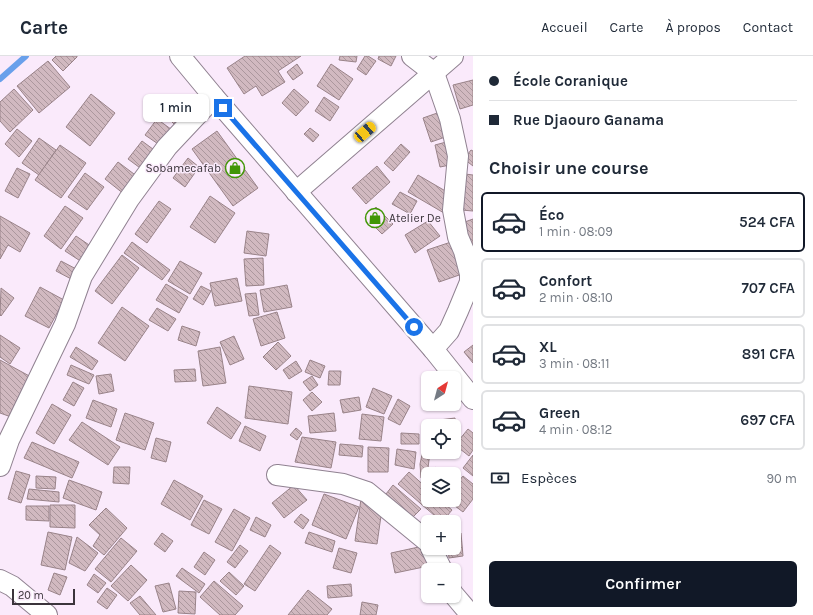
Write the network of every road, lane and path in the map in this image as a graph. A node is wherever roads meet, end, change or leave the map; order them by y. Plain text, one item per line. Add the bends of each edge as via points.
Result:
1 (180, 56) edge
2 (412, 56) edge
3 (454, 56) edge
4 (434, 73) junction
5 (214, 97) junction
6 (296, 192) junction
7 (433, 349) junction
8 (473, 399) edge
9 (0, 466) edge
10 (277, 475) dead end
11 (421, 536) edge
12 (0, 580) edge
13 (461, 603) edge
14 (47, 615) edge
15 (471, 615) edge

1 - 5 street
2 - 4 street
3 - 4 street
4 - 6 street
4 - 7 street via 450,119 458,156 453,210 470,282 449,331
5 - 6 street
5 - 9 street via 167,147 129,199 82,276 65,324 9,440
6 - 7 street
7 - 8 street
10 - 11 street via 343,484 368,492
12 - 14 street via 12,586
13 - 15 street

